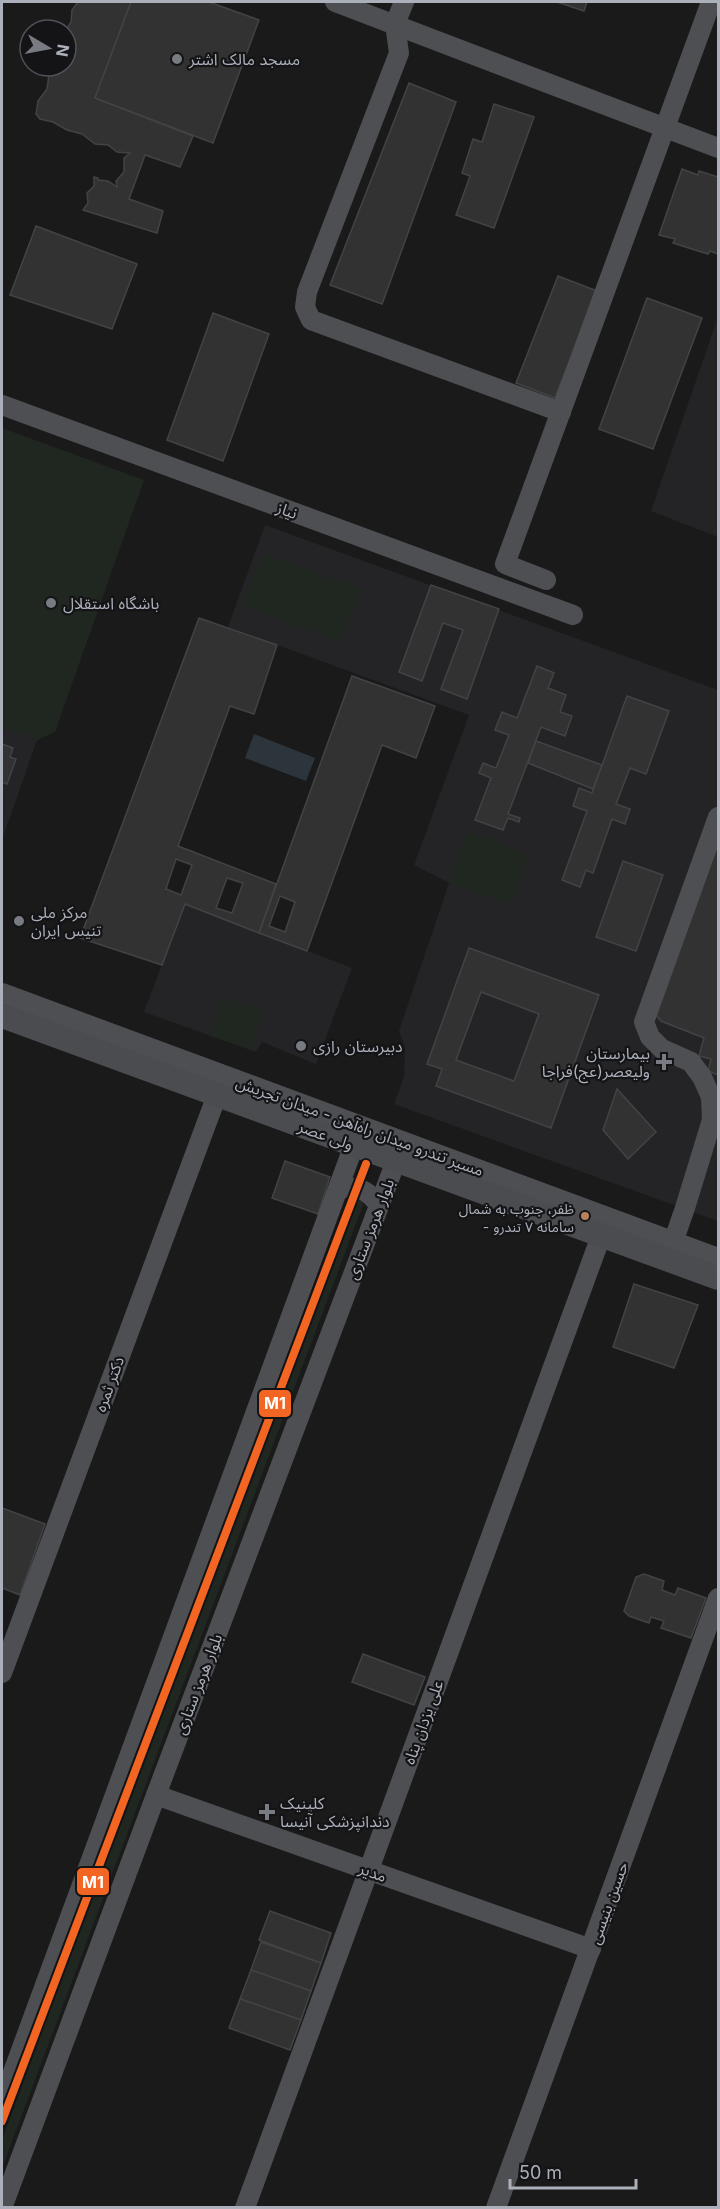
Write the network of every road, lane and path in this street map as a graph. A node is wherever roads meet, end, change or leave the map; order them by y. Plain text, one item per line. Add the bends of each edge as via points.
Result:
1 (334, 2) edge
2 (404, 2) edge
3 (711, 2) edge
4 (395, 24) junction
5 (665, 128) junction
6 (718, 148) edge
7 (2, 405) edge
8 (561, 412) junction
9 (546, 580) dead end
10 (573, 615) dead end
11 (718, 817) edge
12 (2, 993) edge
13 (2, 1016) edge
14 (217, 1095) junction
15 (354, 1145) junction
16 (396, 1161) junction
17 (338, 1189) junction
18 (379, 1205) junction
19 (601, 1236) junction
20 (670, 1251) junction
21 (718, 1258) edge
22 (718, 1278) edge
23 (718, 1598) edge
24 (2, 1673) edge
25 (156, 1795) junction
26 (368, 1870) junction
27 (591, 1949) junction
28 (2, 2102) edge
29 (2, 2208) edge
30 (245, 2208) edge
31 (496, 2208) edge

1 - 4 street
2 - 4 street
3 - 5 street
4 - 5 street
4 - 8 street via 399,53 307,292 305,307 311,320
5 - 6 street
5 - 8 street
7 - 10 street, نیاز
8 - 9 street via 505,564
11 - 20 street via 644,1022 650,1037 662,1049 691,1062 711,1097 712,1120
12 - 20 street, مسیر تندرو میدان راه‌آهن - میدان تجریش
13 - 14 main road, ولی عصر
14 - 15 main road, ولی عصر
14 - 24 street, دکتر ثمره
15 - 16 main road, ولی عصر
15 - 17 street
16 - 18 street, بلوار هرمز ستاری
16 - 19 main road, ولی عصر
17 - 18 street via 360,1188
17 - 28 street
18 - 25 street, بلوار هرمز ستاری
19 - 20 main road, ولی عصر
19 - 26 street, علی یزدان پناه
20 - 21 street, مسیر تندرو میدان راه‌آهن - میدان تجریش
20 - 22 main road, ولی عصر
23 - 27 street, حسین بنیسی
25 - 26 street, مدیر
25 - 29 street, بلوار هرمز ستاری
26 - 27 street, مدیر
26 - 30 street, علی یزدان پناه
27 - 31 street, حسین بنیسی

